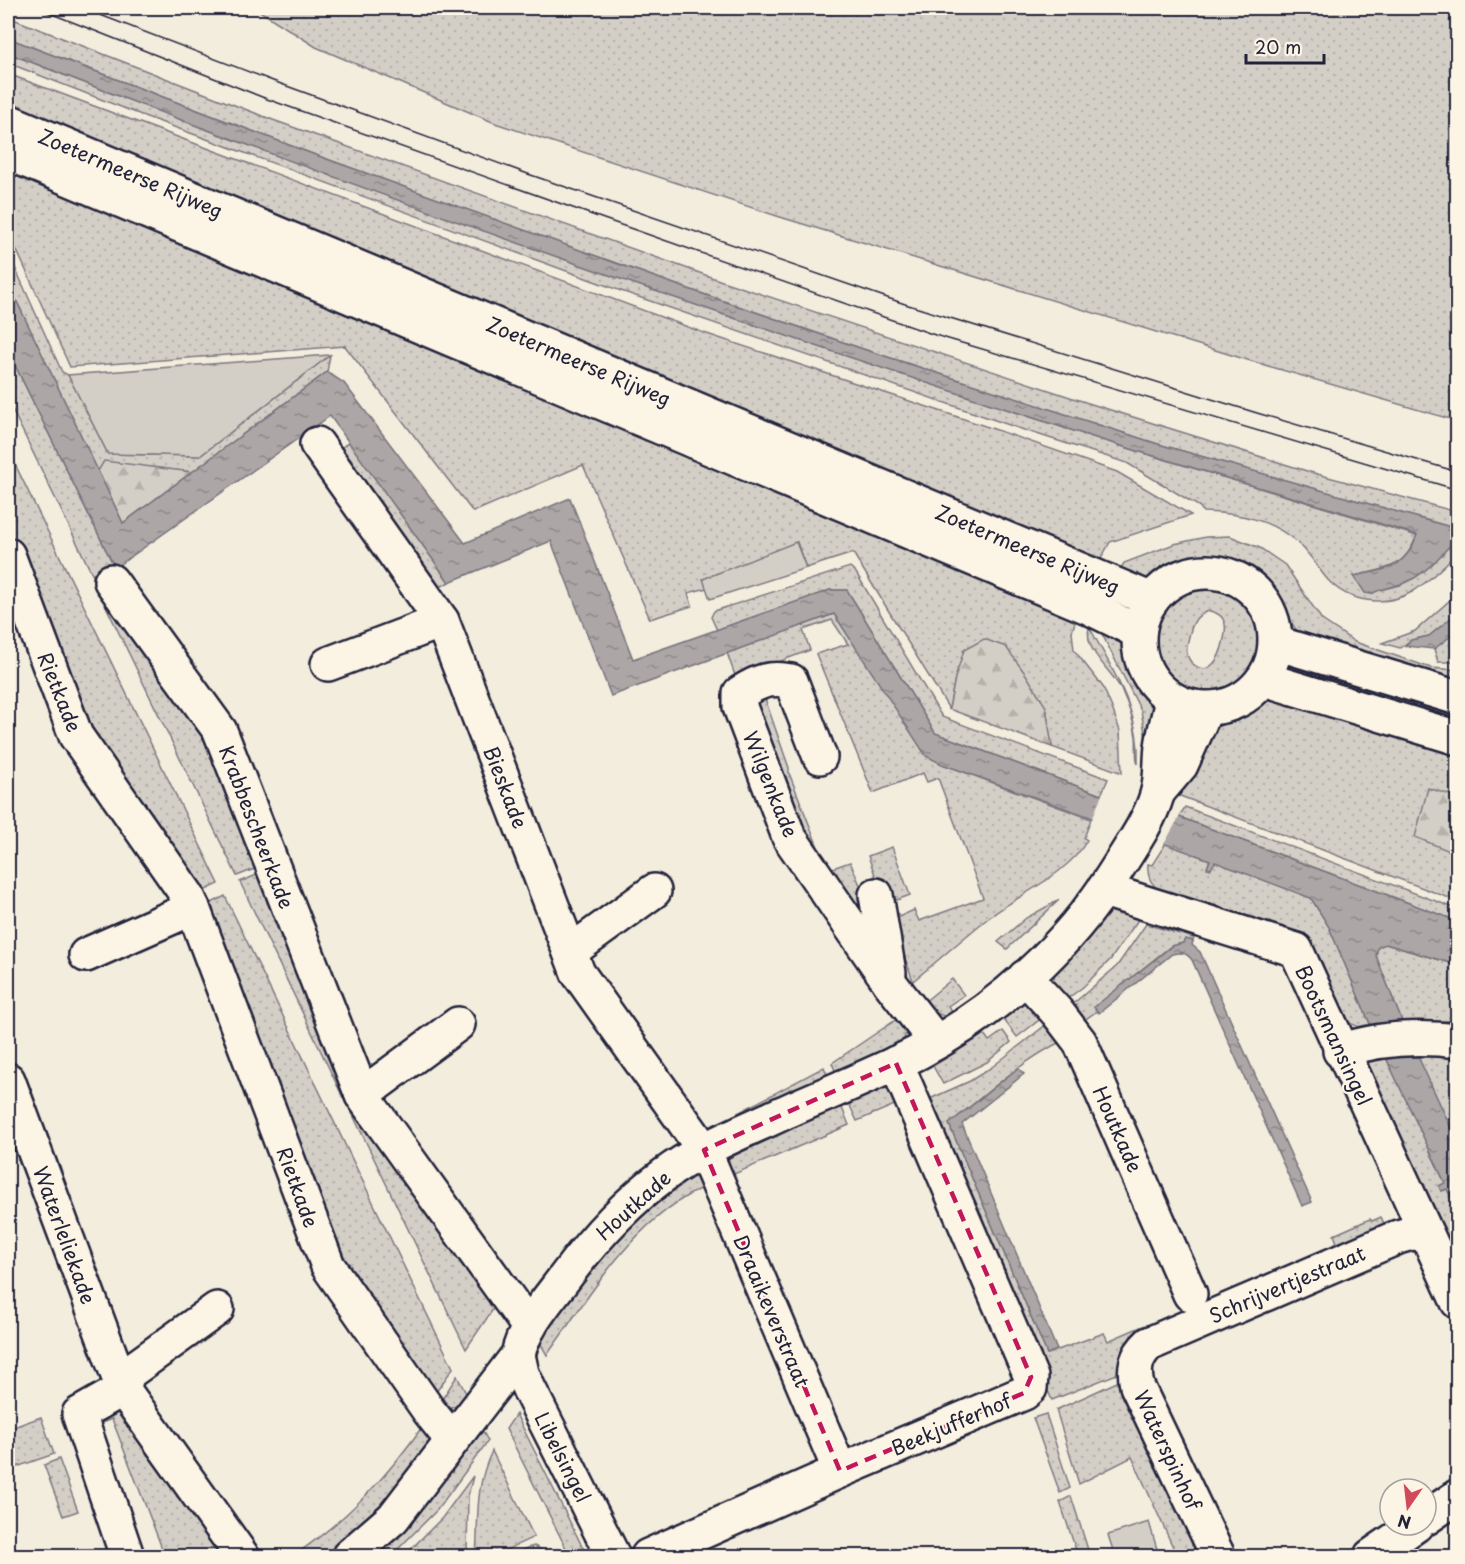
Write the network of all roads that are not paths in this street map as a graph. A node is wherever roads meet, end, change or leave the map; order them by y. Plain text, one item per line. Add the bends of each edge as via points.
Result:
1 (8, 121) edge
2 (8, 153) edge
3 (317, 444) dead end
4 (8, 555) edge
5 (111, 581) dead end
6 (1152, 600) junction
7 (442, 621) junction
8 (1139, 632) junction
9 (1276, 643) junction
10 (327, 664) dead end
11 (1264, 679) junction
12 (1458, 698) edge
13 (1172, 699) junction
14 (1206, 709) junction
15 (1458, 738) edge
16 (820, 757) dead end
17 (1158, 795) junction
18 (1104, 890) junction
19 (654, 891) dead end
20 (876, 895) dead end
21 (194, 908) junction
22 (570, 952) junction
23 (86, 955) dead end
24 (1024, 977) junction
25 (890, 983) junction
26 (458, 1024) dead end
27 (1450, 1040) edge
28 (936, 1042) junction
29 (1354, 1046) junction
30 (896, 1063) junction
31 (8, 1080) edge
32 (362, 1095) junction
33 (704, 1150) junction
34 (1427, 1235) junction
35 (1190, 1294) dead end
36 (1458, 1302) edge
37 (217, 1309) dead end
38 (524, 1341) junction
39 (1149, 1344) joint
40 (123, 1389) junction
41 (452, 1440) junction
42 (840, 1471) junction
43 (1458, 1496) edge
44 (1438, 1510) edge
45 (1399, 1537) edge
46 (127, 1557) edge
47 (242, 1557) edge
48 (349, 1557) edge
49 (613, 1557) edge
50 (648, 1557) edge
51 (1218, 1557) edge
52 (1371, 1557) edge

1 - 6 street, Zoetermeerse Rijweg
2 - 8 street, Zoetermeerse Rijweg via 1077,602
3 - 7 street, Bieskade
4 - 21 street, Rietkade via 76,736
5 - 32 street, Krabbescheerkade via 220,730
6 - 8 street
6 - 9 street via 1167,585 1186,575 1208,572 1229,576 1264,601 1273,621
7 - 10 street
7 - 22 street, Bieskade
8 - 13 street via 1140,654 1148,675
9 - 11 street
9 - 12 street
11 - 14 street via 1239,701
11 - 15 street
13 - 14 street
13 - 17 street, Houtkade via 1162,745
14 - 17 street, Houtkade via 1181,765
16 - 25 street, Wilgenkade via 791,681 774,678 740,693 740,707 789,837
17 - 18 street, Houtkade
18 - 24 street, Houtkade
18 - 29 street, Bootsmansingel via 1296,950
19 - 22 street
20 - 25 street, Wilgenkade
21 - 23 street
21 - 41 street, Rietkade via 328,1266
22 - 33 street, Bieskade via 578,973
24 - 28 street, Houtkade via 993,1004
24 - 35 street, Houtkade via 1080,1042
25 - 28 street, Wilgenkade
26 - 32 street
27 - 29 street
28 - 30 street, Houtkade
29 - 34 street, Bootsmansingel
30 - 33 street, Houtkade
30 - 42 street, Beekjufferhof via 1031,1377 1030,1388
31 - 40 street, Waterleliekade
32 - 38 street, Krabbescheerkade
33 - 38 street, Houtkade via 665,1174 591,1242
33 - 42 street, Draaikeverstraat
34 - 36 street, Bootsmansingel
34 - 39 street, Schrijvertjestraat via 1412,1233 1398,1237
37 - 40 street via 128,1373
38 - 41 street, Houtkade
38 - 49 street, Libelsingel via 522,1373
39 - 51 street, Waterspinhof via 1137,1358 1137,1386
40 - 46 street via 78,1414
40 - 47 street, Waterleliekade
41 - 48 street, Houtkade via 393,1518
42 - 50 street, Beekjufferhof
43 - 44 street
45 - 52 street

